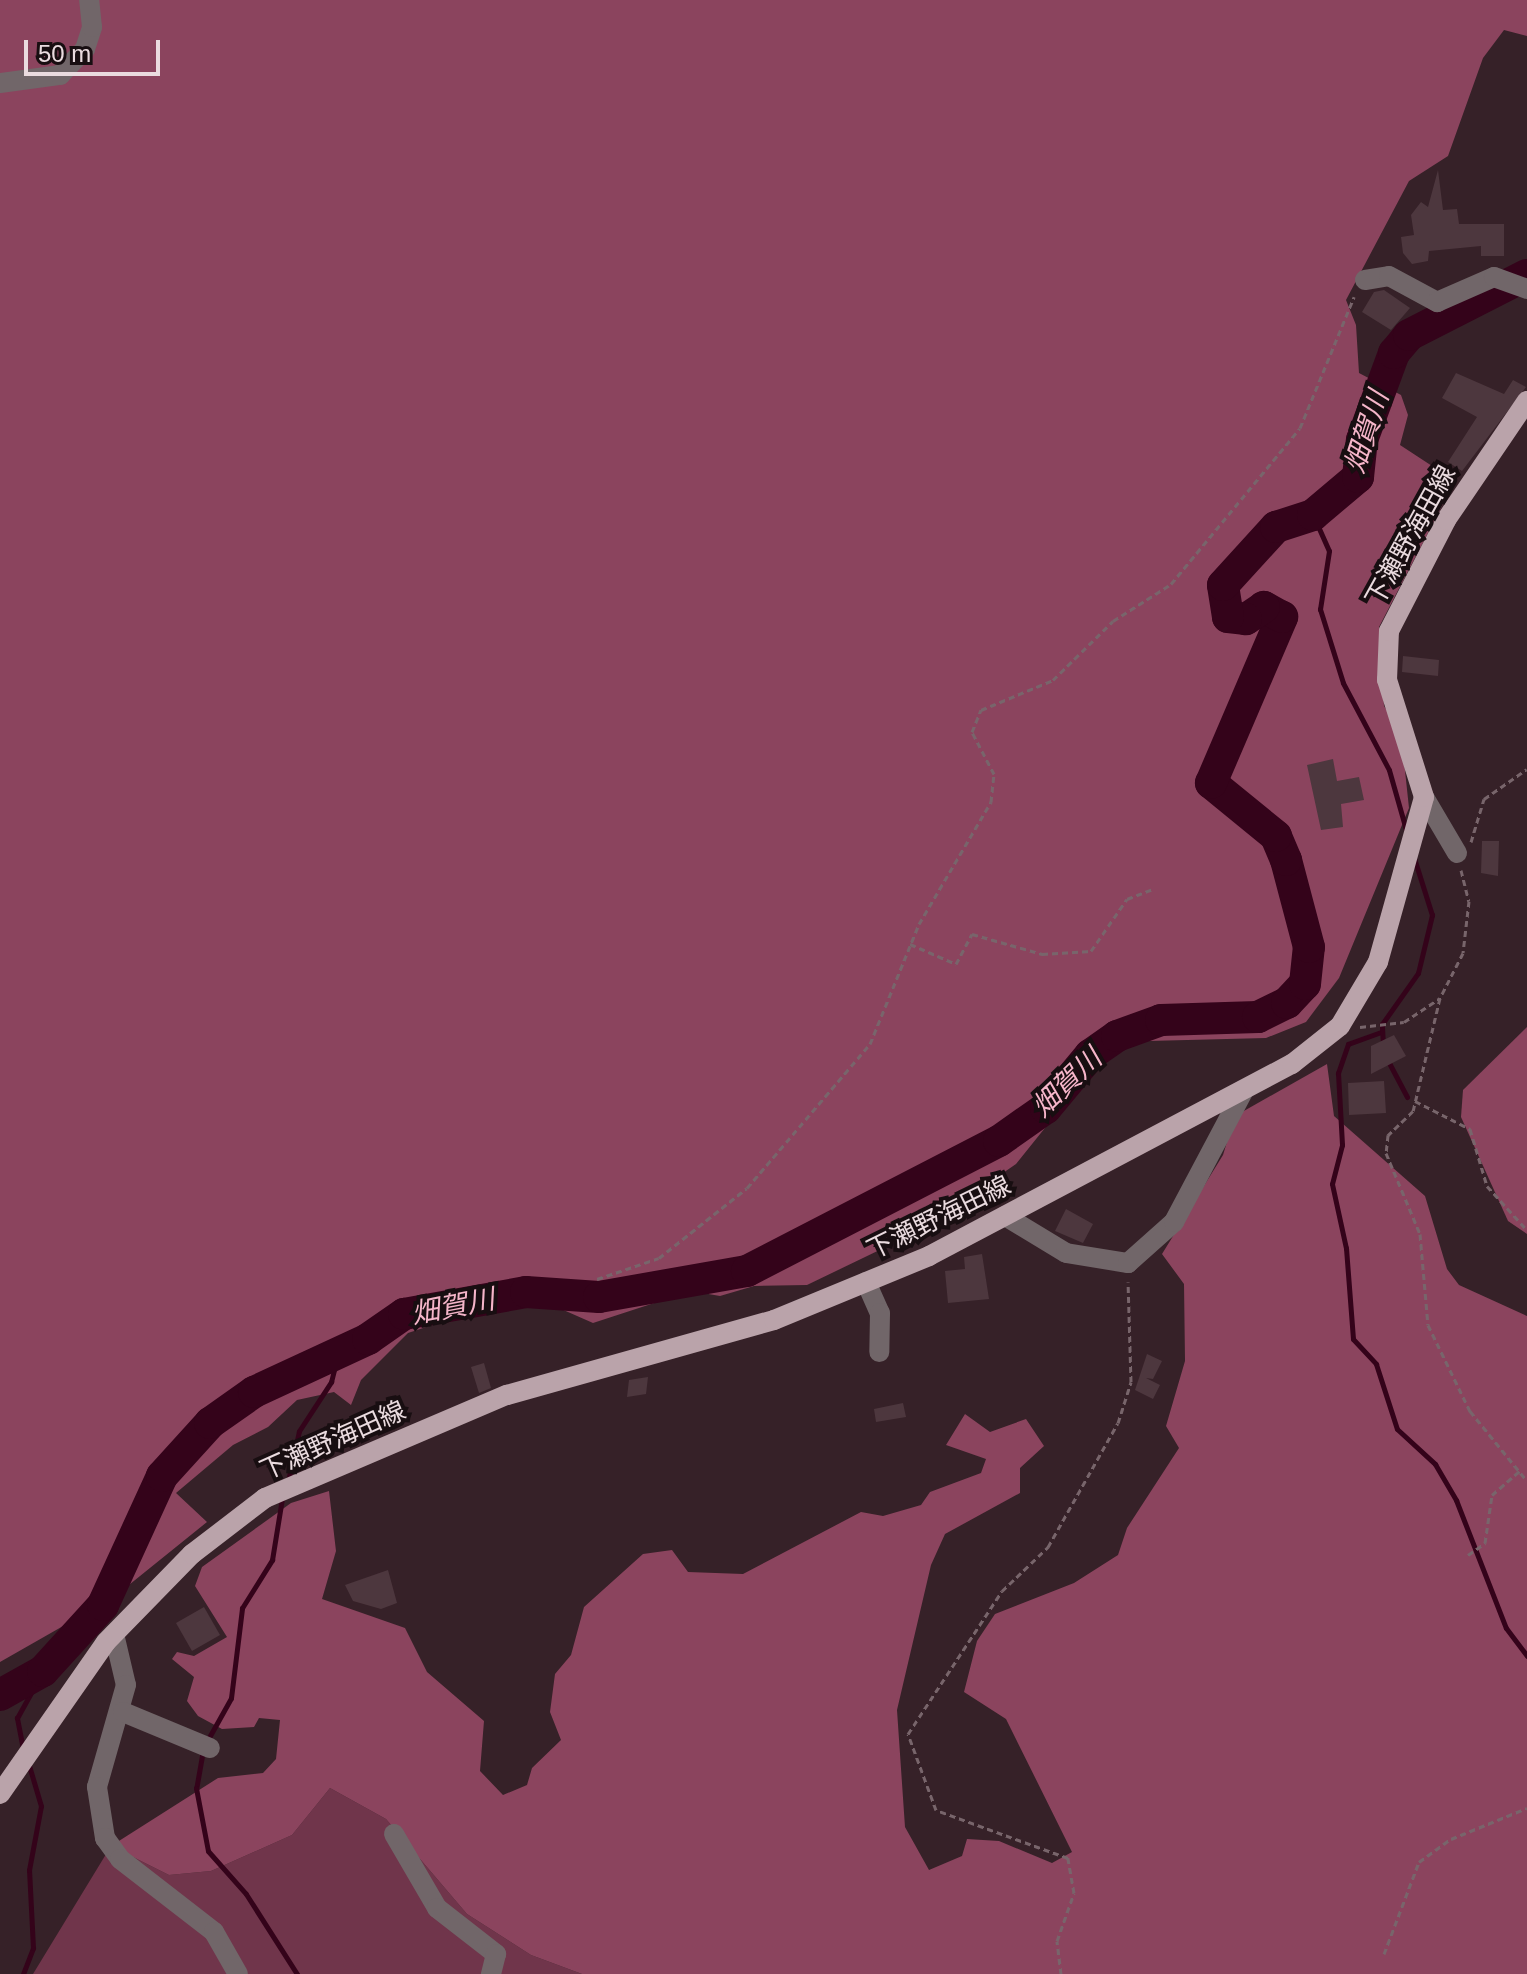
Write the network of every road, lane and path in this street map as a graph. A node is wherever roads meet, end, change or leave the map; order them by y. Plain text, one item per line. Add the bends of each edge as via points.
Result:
1 (89, 0) edge
2 (0, 83) edge
3 (1365, 280) joint
4 (1527, 289) edge
5 (1527, 401) edge
6 (1527, 769) edge
7 (1424, 797) junction
8 (1457, 853) junction
9 (1151, 890) dead end
10 (910, 944) junction
11 (1440, 998) junction
12 (1340, 1026) junction
13 (1244, 1090) junction
14 (1415, 1101) junction
15 (1005, 1216) junction
16 (1527, 1230) edge
17 (1128, 1263) junction
18 (597, 1279) dead end
19 (866, 1282) junction
20 (879, 1352) dead end
21 (1520, 1471) junction
22 (1527, 1481) edge
23 (1468, 1555) dead end
24 (114, 1634) junction
25 (123, 1712) junction
26 (210, 1748) dead end
27 (0, 1794) edge
28 (1527, 1808) edge
29 (394, 1834) dead end
30 (1384, 1954) dead end
31 (238, 1974) edge
32 (491, 1974) edge
33 (1061, 1974) edge

1 - 2 street via 92,27 85,49 60,75
3 - 4 street via 1389,276 1443,302 1503,279
3 - 10 path via 1300,428 1171,584 1113,621 1053,680 981,710 972,732 995,787
5 - 7 main road, 下瀬野海田線 via 1446,520 1389,631 1387,680
6 - 8 path via 1484,799 1474,838
7 - 8 street
7 - 12 main road, 下瀬野海田線 via 1371,980
8 - 11 path via 1470,924
9 - 10 path via 1127,899 1091,951 1042,954 972,934 956,964
10 - 18 path via 870,1044 774,1162 659,1258
11 - 12 path via 1404,1022
11 - 14 path
12 - 13 main road, 下瀬野海田線 via 1292,1064
13 - 15 main road, 下瀬野海田線
13 - 17 street via 1174,1222
14 - 16 path via 1470,1129 1487,1186
14 - 21 path via 1388,1135 1386,1153 1420,1234 1428,1325 1470,1411
15 - 17 street via 1066,1253
15 - 19 main road, 下瀬野海田線
17 - 33 path via 1131,1382 1118,1423 1048,1547 1002,1591 908,1734 936,1810 1068,1858 1074,1893 1057,1941
19 - 20 street via 880,1313
19 - 24 main road, 下瀬野海田線 via 774,1320 507,1395 297,1482 265,1498 192,1554
21 - 22 path
21 - 23 path via 1492,1495 1485,1543
24 - 25 street via 124,1660
24 - 27 main road, 下瀬野海田線
25 - 26 street
25 - 31 street via 97,1787 105,1838 120,1859 214,1932
28 - 30 path via 1451,1839 1419,1862
29 - 32 street via 437,1908 496,1954

